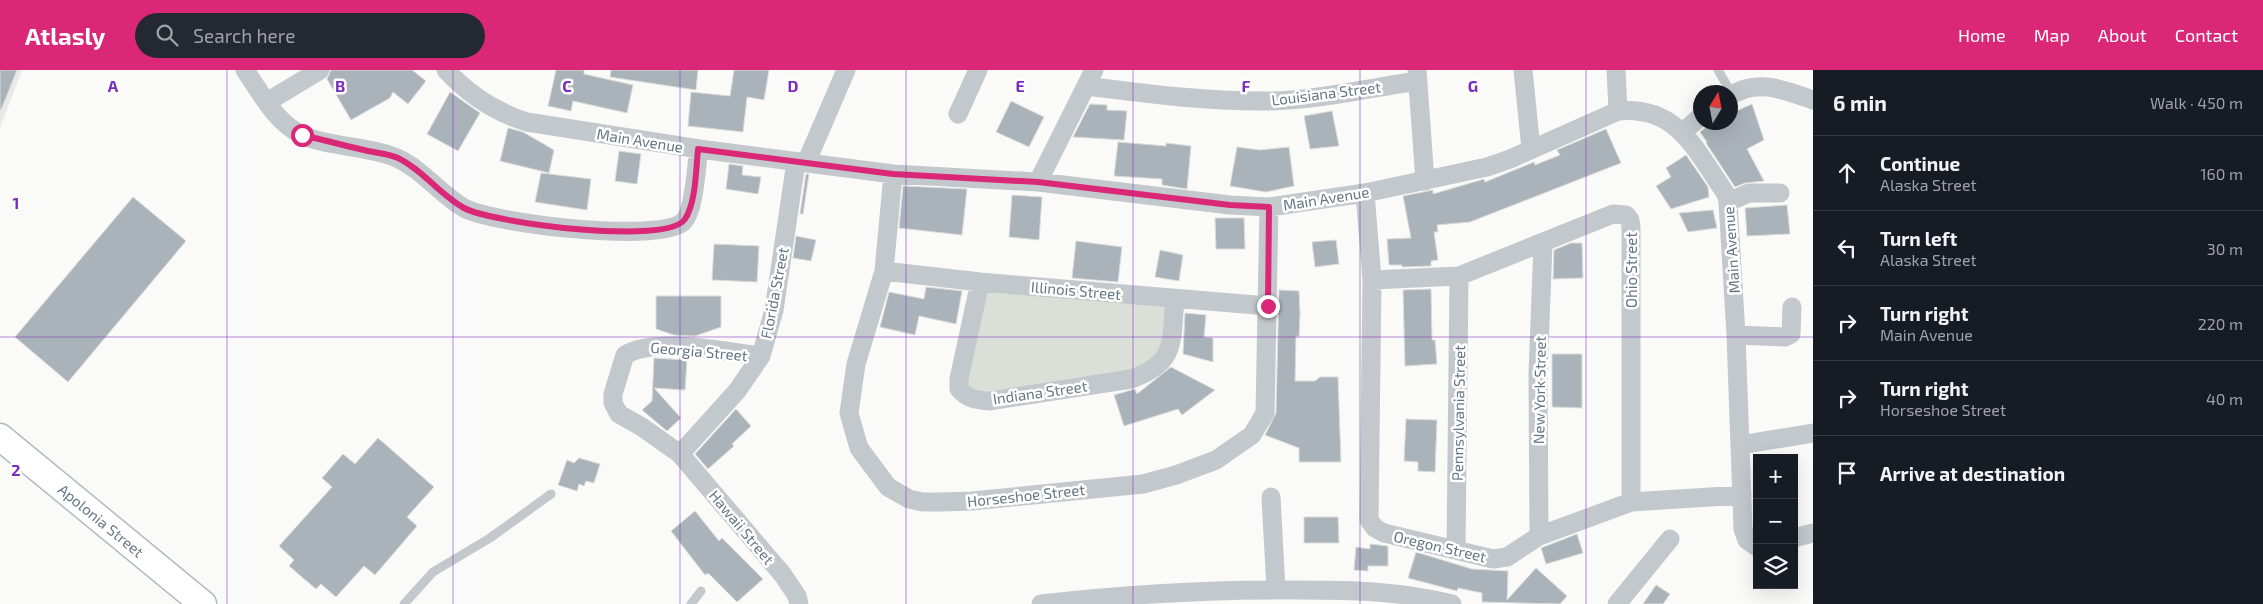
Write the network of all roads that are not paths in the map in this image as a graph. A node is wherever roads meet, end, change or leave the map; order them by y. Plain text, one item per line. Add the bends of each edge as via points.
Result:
1 (245, 70) edge
2 (320, 70) edge
3 (446, 70) edge
4 (846, 70) edge
5 (978, 70) edge
6 (1523, 70) edge
7 (1616, 70) edge
8 (1718, 70) edge
9 (1417, 75) edge
10 (1090, 78) edge
11 (1726, 85) edge
12 (1738, 91) edge
13 (1813, 100) edge
14 (267, 102) junction
15 (1618, 111) junction
16 (958, 114) dead end
17 (1693, 123) edge
18 (1683, 132) junction
19 (698, 149) junction
20 (1531, 150) junction
21 (801, 163) junction
22 (893, 174) junction
23 (1425, 181) junction
24 (1038, 182) junction
25 (1365, 193) junction
26 (1780, 194) dead end
27 (1728, 202) junction
28 (1269, 207) junction
29 (1543, 244) junction
30 (884, 271) junction
31 (1459, 276) junction
32 (1372, 280) junction
33 (980, 282) junction
34 (1175, 299) junction
35 (1268, 306) junction
36 (1792, 307) dead end
37 (1736, 335) junction
38 (761, 356) junction
39 (1813, 433) edge
40 (0, 437) edge
41 (1740, 445) junction
42 (680, 454) junction
43 (551, 494) dead end
44 (1742, 495) junction
45 (1271, 497) dead end
46 (1631, 502) junction
47 (1813, 533) edge
48 (1539, 536) junction
49 (1798, 537) edge
50 (1670, 539) dead end
51 (1753, 544) edge
52 (1456, 549) junction
53 (1276, 590) junction
54 (701, 592) dead end
55 (203, 604) edge
56 (404, 604) edge
57 (691, 604) edge
58 (799, 604) edge
59 (1041, 604) edge
60 (1452, 604) edge
61 (1617, 604) edge

1 - 14 street
2 - 14 street
3 - 19 street, Main Avenue via 501,114 527,122
4 - 21 street, Florida Street
5 - 16 street
6 - 20 street
7 - 15 street
8 - 11 lane
9 - 10 street, Louisiana Street via 1331,94 1261,101 1179,97
9 - 23 street
10 - 24 street
12 - 13 street via 1757,85
14 - 19 street via 278,118 302,135 396,158 414,167 464,208 502,218 608,232 662,231 685,220 693,192
15 - 18 street, Main Avenue via 1637,109 1653,114
15 - 20 street, Main Avenue
17 - 18 street
18 - 27 street, Main Avenue via 1726,194
19 - 21 street, Main Avenue
20 - 23 street, Main Avenue via 1487,167
21 - 22 street, Main Avenue
21 - 38 street, Florida Street via 774,310
22 - 24 street, Main Avenue
22 - 30 street, Horseshoe Street
23 - 25 street, Main Avenue
24 - 28 street, Main Avenue
25 - 28 street, Main Avenue
25 - 32 street, Oregon Street
26 - 27 street via 1749,193
27 - 37 street, Main Avenue
28 - 35 street, Horseshoe Street
29 - 31 street, Ohio Street
29 - 46 street, Ohio Street via 1614,214 1630,220
29 - 48 street, New York Street via 1538,374
30 - 33 street, Illinois Street
30 - 35 street, Horseshoe Street via 856,364 849,414 859,448 888,487 909,499 923,502 972,501 1143,484 1216,460 1252,435 1265,412
31 - 32 street, Ohio Street
31 - 52 street, Pennsylvania Street
32 - 52 street, Oregon Street via 1369,520 1384,533
33 - 34 street, Illinois Street
33 - 34 street, Indiana Street via 959,379 959,389 975,400 989,401 1121,380 1150,372 1166,359 1171,343
34 - 35 street, Illinois Street
36 - 37 street via 1791,334 1785,337
37 - 41 street, Main Avenue
38 - 42 street, Florida Street via 737,391
38 - 42 street, Georgia Street via 651,346 626,355 613,394 615,408 619,414
39 - 41 street
40 - 55 main road, Apolonia Street
41 - 44 street, Main Avenue
42 - 58 street, Hawaii Street via 783,575
43 - 56 lane via 490,538 433,572
44 - 46 street, Oregon Street
44 - 51 street, Main Avenue via 1743,529 1747,540
45 - 53 street
46 - 48 street, Oregon Street
47 - 49 street
48 - 52 street, Oregon Street via 1507,557 1494,559
50 - 61 street
53 - 59 street via 1149,593
53 - 60 street via 1375,591 1408,594
54 - 57 lane

